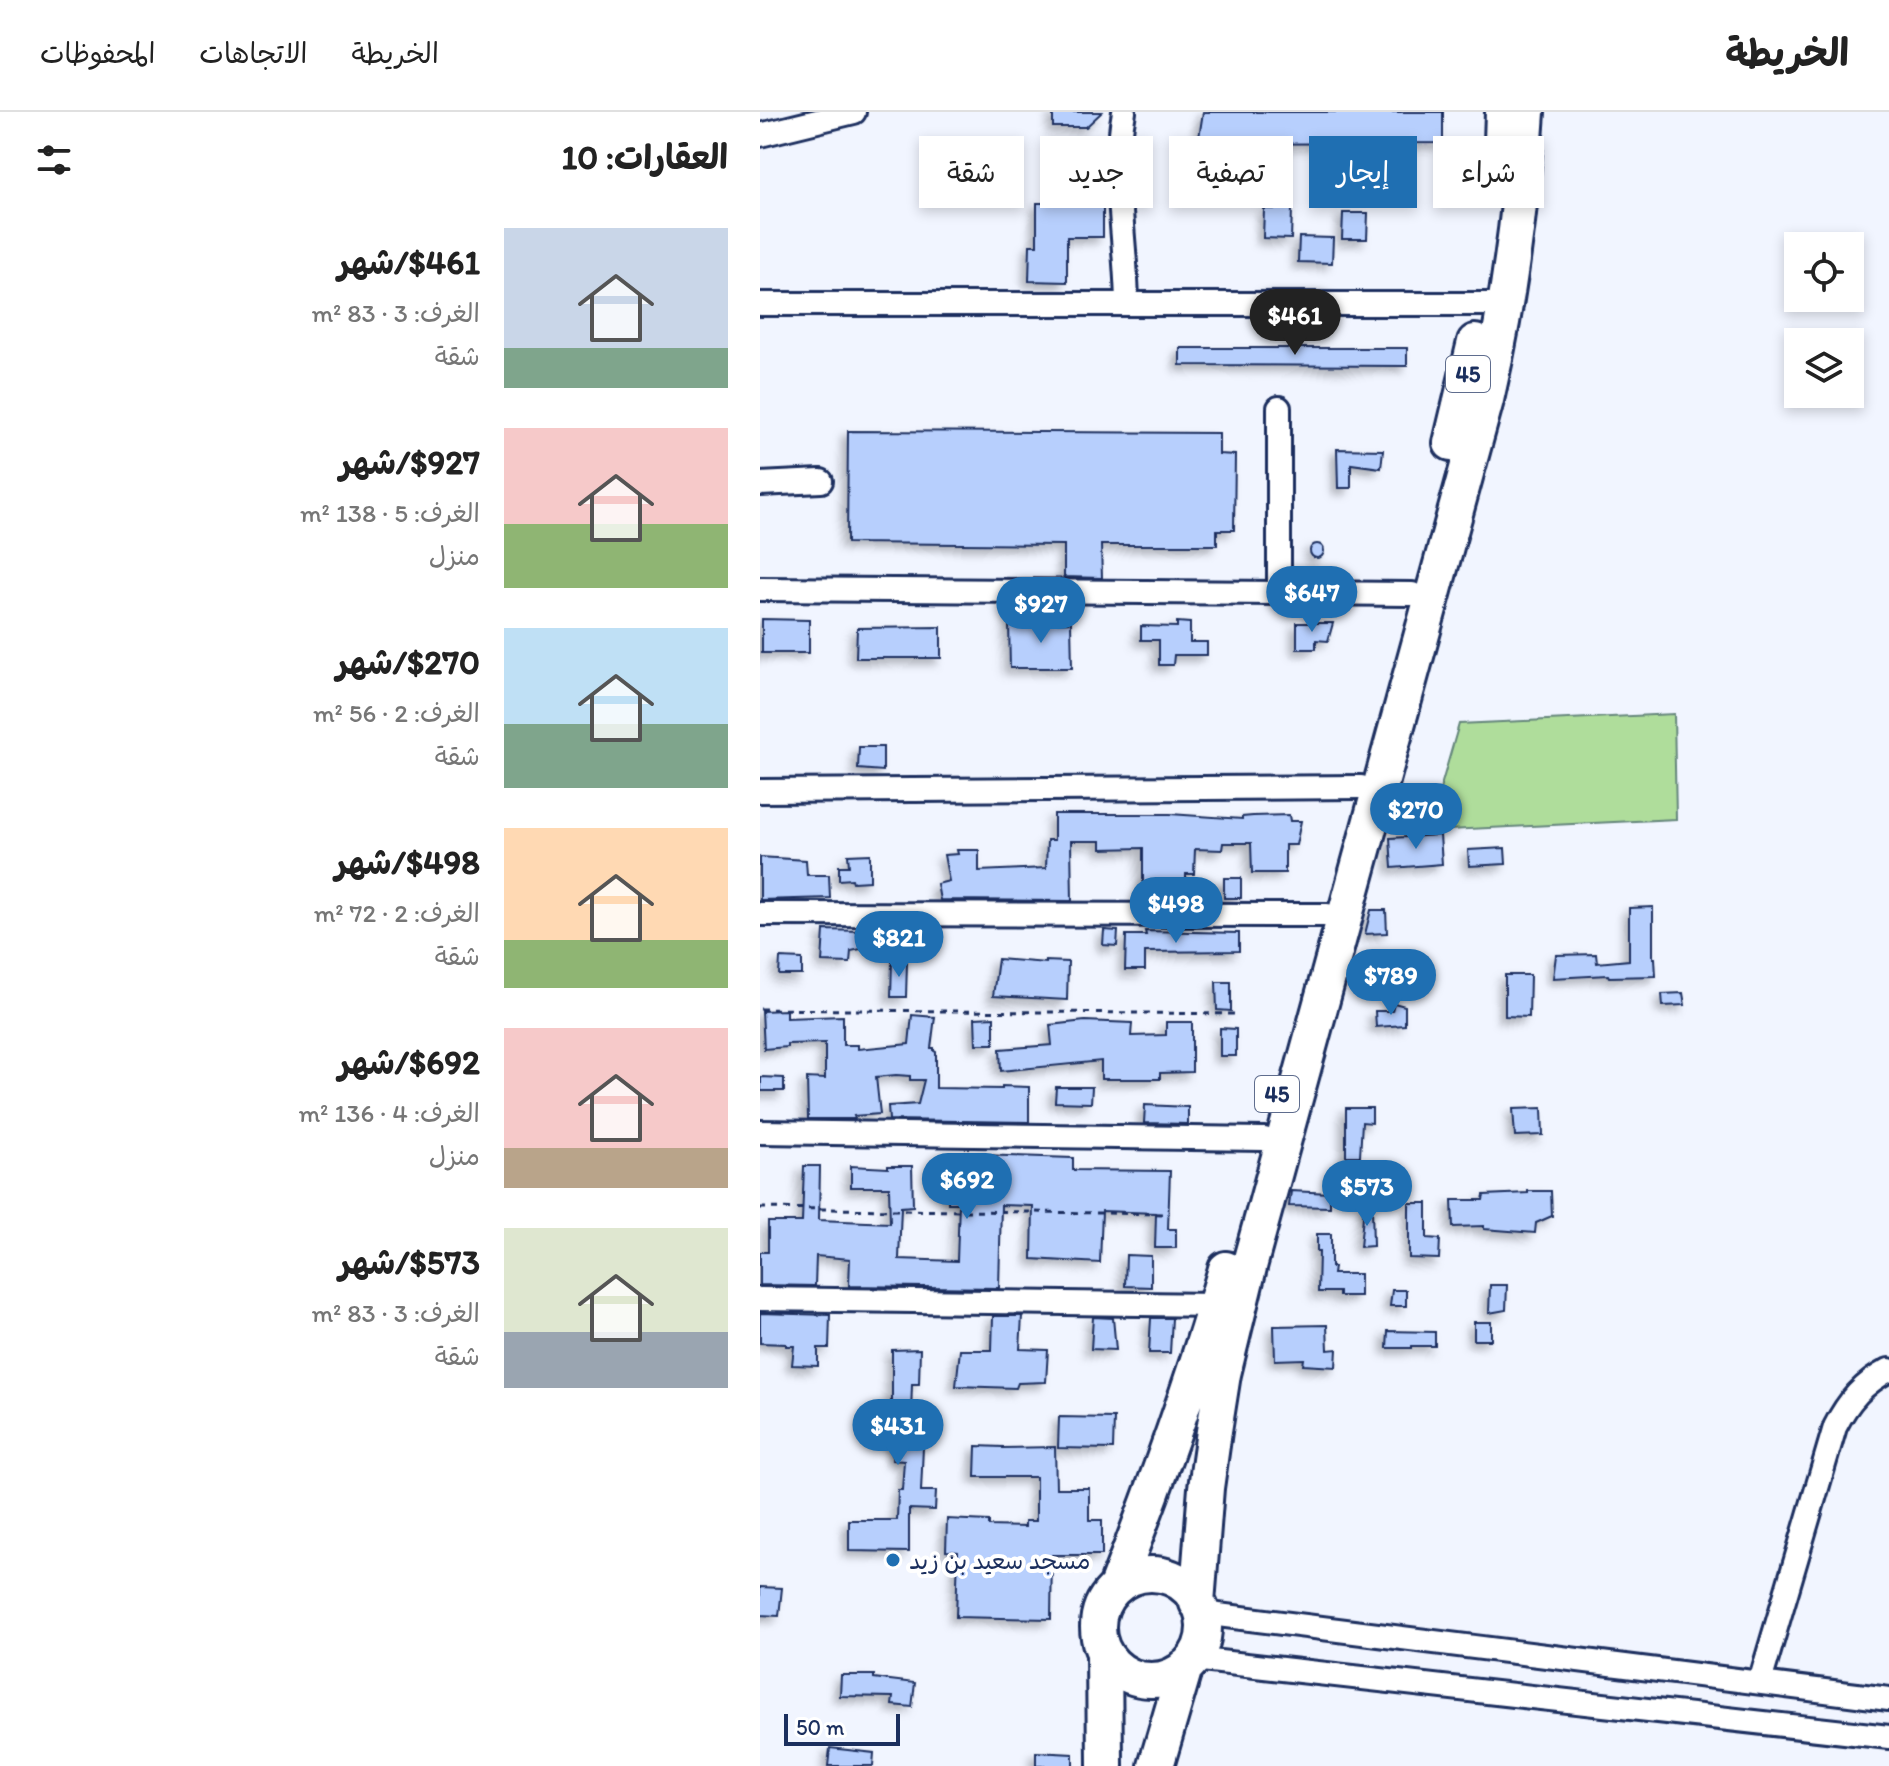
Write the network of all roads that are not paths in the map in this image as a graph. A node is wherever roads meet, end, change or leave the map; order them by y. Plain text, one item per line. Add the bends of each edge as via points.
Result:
1 (854, 112) edge
2 (1124, 112) edge
3 (1495, 112) edge
4 (1503, 112) edge
5 (1527, 112) edge
6 (760, 135) edge
7 (1499, 136) edge
8 (1502, 136) edge
9 (1497, 208) edge
10 (1127, 303) junction
11 (760, 304) edge
12 (1495, 304) junction
13 (1279, 408) dead end
14 (821, 481) dead end
15 (760, 484) edge
16 (760, 589) edge
17 (1279, 592) junction
18 (1412, 594) junction
19 (1361, 787) junction
20 (760, 791) edge
21 (760, 914) edge
22 (1327, 915) junction
23 (760, 1132) edge
24 (1264, 1139) junction
25 (760, 1299) edge
26 (1215, 1305) junction
27 (1889, 1370) edge
28 (1116, 1587) junction
29 (1200, 1608) junction
30 (1104, 1652) junction
31 (1189, 1663) junction
32 (1760, 1682) junction
33 (1822, 1690) junction
34 (1889, 1699) edge
35 (1817, 1728) junction
36 (1889, 1737) edge
37 (1105, 1766) edge
38 (1156, 1766) edge

1 - 6 street
2 - 10 street via 1118,159
3 - 7 highway
4 - 8 highway, 45
5 - 12 highway, 45 via 1519,216
9 - 12 highway, 45
10 - 11 street
10 - 12 street
12 - 18 highway, 45 via 1462,401
12 - 29 highway, 45 via 1497,355 1475,446 1223,1374 1202,1531
13 - 17 street
14 - 15 street
16 - 17 street
17 - 18 street
18 - 19 highway, 45
19 - 20 street
19 - 22 highway, 45
21 - 22 street
22 - 24 highway, 45
23 - 24 street
24 - 26 highway, 45
25 - 26 street
26 - 28 highway, 45
27 - 32 street via 1851,1400 1835,1427
28 - 29 highway via 1137,1576 1161,1575 1182,1585
28 - 30 highway via 1099,1617
29 - 31 highway via 1203,1637
29 - 32 street
30 - 31 highway via 1119,1670 1141,1679 1164,1678
30 - 37 highway
31 - 35 street
31 - 38 highway
32 - 33 street
33 - 34 street
33 - 35 street
35 - 36 street

